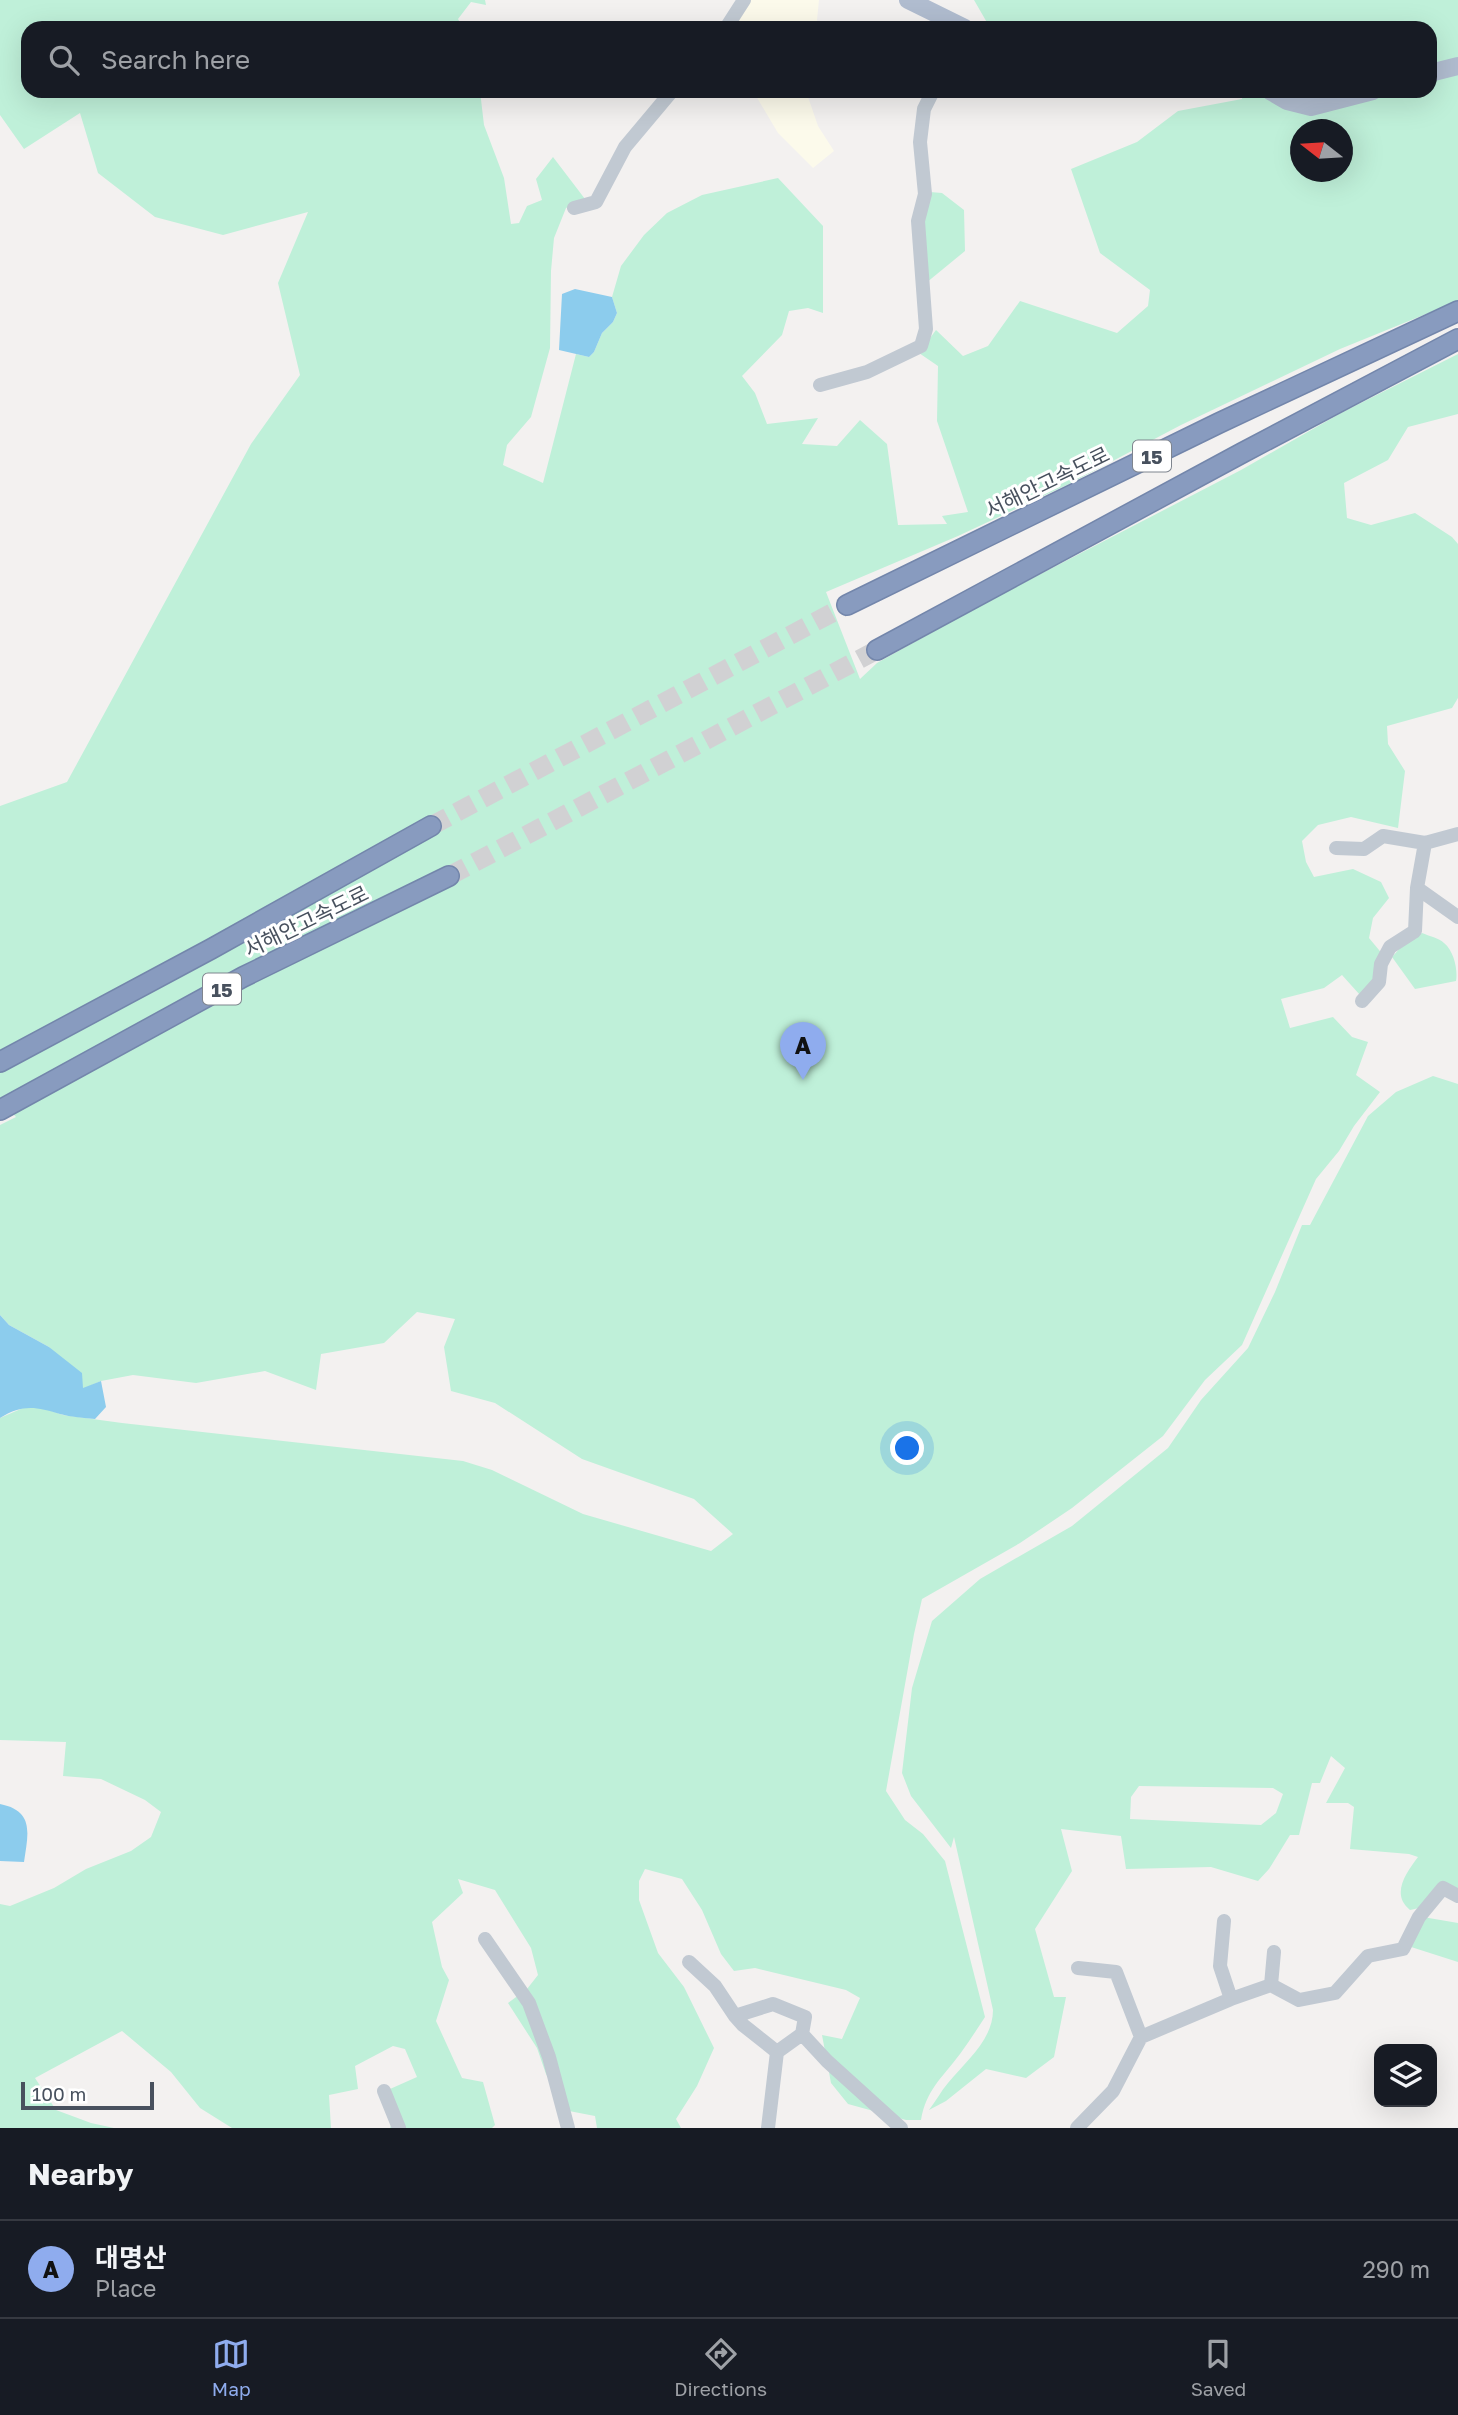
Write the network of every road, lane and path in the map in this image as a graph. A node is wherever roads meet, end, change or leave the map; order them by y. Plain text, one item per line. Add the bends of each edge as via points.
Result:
1 (744, 0) edge
2 (908, 0) edge
3 (730, 21) edge
4 (951, 21) edge
5 (1458, 66) edge
6 (1437, 71) edge
7 (666, 98) edge
8 (929, 98) edge
9 (1282, 98) edge
10 (1346, 98) edge
11 (574, 208) dead end
12 (1458, 311) edge
13 (1458, 339) edge
14 (820, 385) dead end
15 (847, 605) tunnel mouth
16 (877, 649) tunnel mouth
17 (431, 826) tunnel mouth
18 (1458, 834) edge
19 (1424, 843) junction
20 (1336, 848) dead end
21 (449, 876) tunnel mouth
22 (1417, 888) junction
23 (1458, 917) edge
24 (1362, 1001) dead end
25 (0, 1062) edge
26 (0, 1110) edge
27 (1458, 1896) edge
28 (1224, 1921) dead end
29 (485, 1939) dead end
30 (1274, 1952) dead end
31 (689, 1962) dead end
32 (1078, 1968) dead end
33 (1271, 1985) junction
34 (1231, 1998) junction
35 (735, 2016) junction
36 (802, 2034) junction
37 (1141, 2036) junction
38 (777, 2052) junction
39 (384, 2091) dead end
40 (399, 2128) edge
41 (568, 2128) edge
42 (768, 2128) edge
43 (901, 2128) edge
44 (1077, 2128) edge

1 - 3 street
2 - 4 main road
5 - 6 main road
7 - 11 street via 625,147 596,202
8 - 14 street via 923,109 920,142 925,194 918,222 926,329 921,346 867,372
9 - 10 main road via 1311,107
12 - 15 highway, 서해안고속도로 / 15
13 - 16 highway, 15
17 - 25 highway, 서해안고속도로 / 15
18 - 19 street
19 - 20 street via 1383,836 1364,849
19 - 22 street
21 - 26 highway, 서해안고속도로 / 15 via 243,977
22 - 23 street
22 - 24 street via 1415,931 1390,947 1379,982
27 - 33 street via 1443,1888 1419,1917 1404,1949 1368,1956 1335,1993 1298,2000
28 - 34 street via 1220,1966
29 - 41 street via 529,2003
30 - 33 street
31 - 35 street via 715,1986
32 - 37 street via 1116,1972
33 - 34 street
34 - 37 street
35 - 36 street via 773,2004 805,2017
35 - 38 street
36 - 38 street
36 - 43 street
37 - 44 street via 1113,2091
38 - 42 street
39 - 40 street

